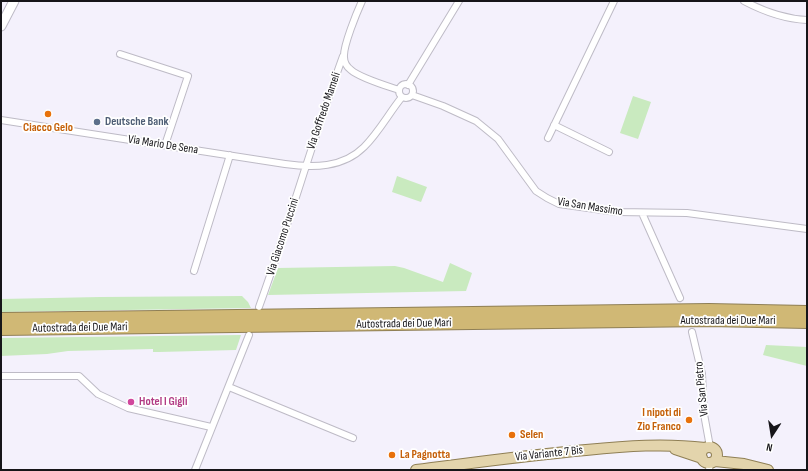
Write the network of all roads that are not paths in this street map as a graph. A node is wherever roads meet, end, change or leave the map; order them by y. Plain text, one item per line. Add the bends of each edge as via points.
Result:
1 (14, 1) edge
2 (362, 1) edge
3 (459, 1) edge
4 (614, 1) edge
5 (744, 1) edge
6 (807, 20) edge
7 (1, 26) edge
8 (120, 54) dead end
9 (343, 56) junction
10 (408, 85) junction
11 (399, 90) junction
12 (412, 94) junction
13 (402, 97) junction
14 (1, 120) edge
15 (554, 125) junction
16 (548, 138) dead end
17 (165, 145) junction
18 (609, 152) dead end
19 (230, 155) junction
20 (306, 167) junction
21 (642, 213) junction
22 (807, 229) edge
23 (194, 271) dead end
24 (680, 298) dead end
25 (259, 307) dead end
26 (807, 312) edge
27 (1, 319) edge
28 (807, 322) edge
29 (1, 329) edge
30 (692, 332) dead end
31 (249, 335) dead end
32 (1, 376) edge
33 (229, 387) junction
34 (211, 428) junction
35 (353, 438) dead end
36 (710, 457) edge
37 (195, 470) edge
38 (416, 470) edge
39 (768, 470) edge

1 - 7 street
2 - 9 street
3 - 10 street
4 - 15 street
5 - 6 street via 761,10 788,18
8 - 17 street via 188,76
9 - 11 street via 351,71
9 - 20 street, Via Goffredo Mameli
10 - 11 street via 402,86
10 - 12 street via 412,88
11 - 13 street
12 - 13 street via 406,98
12 - 21 street, Via San Massimo via 462,114 488,130 498,139 536,191 547,198 559,204
13 - 20 street, Via Mario De Sena via 363,148 339,162
14 - 17 street, Via Mario De Sena
15 - 16 street
15 - 18 street
17 - 19 street, Via Mario De Sena
19 - 20 street, Via Mario De Sena
19 - 23 street
20 - 25 street, Via Giacomo Puccini
21 - 22 street, Via San Massimo via 687,213
21 - 24 street
26 - 27 highway, Autostrada dei Due Mari via 709,310
28 - 29 highway, Autostrada dei Due Mari via 709,320
30 - 36 street, Via San Pietro via 702,370 704,414
31 - 33 street
32 - 34 street via 79,376 98,394 121,405
33 - 34 street
33 - 35 street
34 - 37 street
36 - 38 main road, Via Variante 7 Bis via 659,445 638,445
36 - 39 main road, Via Variante 7 Bis

